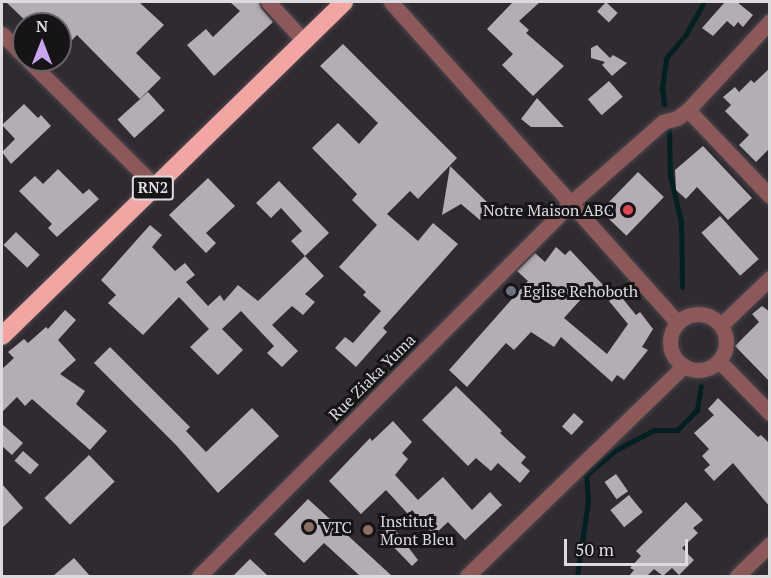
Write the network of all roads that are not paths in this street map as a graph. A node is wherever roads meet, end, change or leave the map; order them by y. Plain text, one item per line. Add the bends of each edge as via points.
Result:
1 (268, 2) edge
2 (344, 2) edge
3 (391, 2) edge
4 (770, 21) edge
5 (305, 42) junction
6 (40, 72) edge
7 (676, 117) junction
8 (155, 186) junction
9 (770, 196) edge
10 (571, 203) junction
11 (770, 278) edge
12 (677, 322) junction
13 (721, 325) junction
14 (2, 336) edge
15 (719, 361) junction
16 (684, 366) junction
17 (770, 413) edge
18 (770, 544) edge
19 (199, 576) edge
20 (467, 576) edge
21 (737, 576) edge

1 - 5 street
2 - 5 highway, RN2
3 - 10 street
4 - 7 street, Rue Ziaka Yuma
5 - 8 highway, RN2
6 - 8 street
7 - 9 street
7 - 10 street, Rue Ziaka Yuma
8 - 14 highway, RN2
10 - 12 street
10 - 19 street, Rue Ziaka Yuma
11 - 13 street
12 - 13 street via 700,313
12 - 16 street via 670,345 674,357
13 - 15 street via 727,343
15 - 16 street via 702,369
15 - 17 street
16 - 20 street
18 - 21 street

